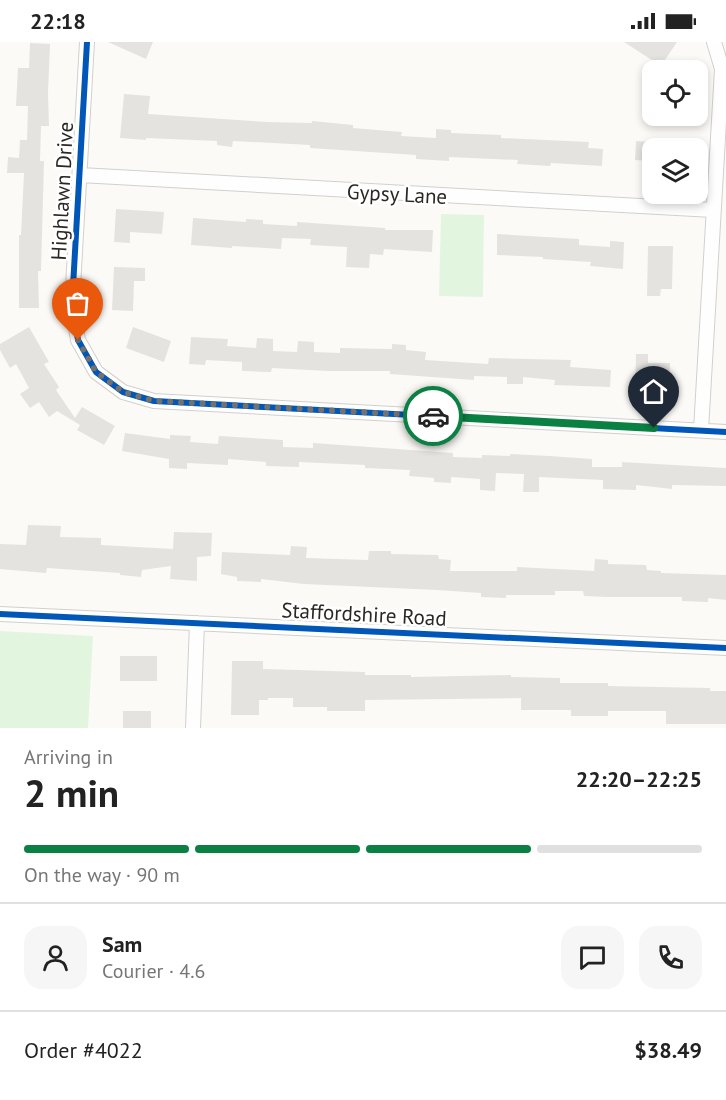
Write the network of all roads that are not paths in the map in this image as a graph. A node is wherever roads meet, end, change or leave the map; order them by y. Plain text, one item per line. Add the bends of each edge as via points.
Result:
1 (87, 42) edge
2 (714, 42) edge
3 (80, 175) junction
4 (713, 210) junction
5 (701, 430) junction
6 (726, 432) edge
7 (0, 614) edge
8 (197, 623) junction
9 (726, 648) edge
10 (193, 728) edge

1 - 3 street, Highlawn Drive
2 - 4 street via 722,69
3 - 4 street, Gypsy Lane
3 - 5 street, Highlawn Drive via 72,304 78,340 96,372 123,392 154,401
4 - 5 street
5 - 6 street
7 - 8 street, Staffordshire Road
8 - 9 street, Staffordshire Road
8 - 10 street

